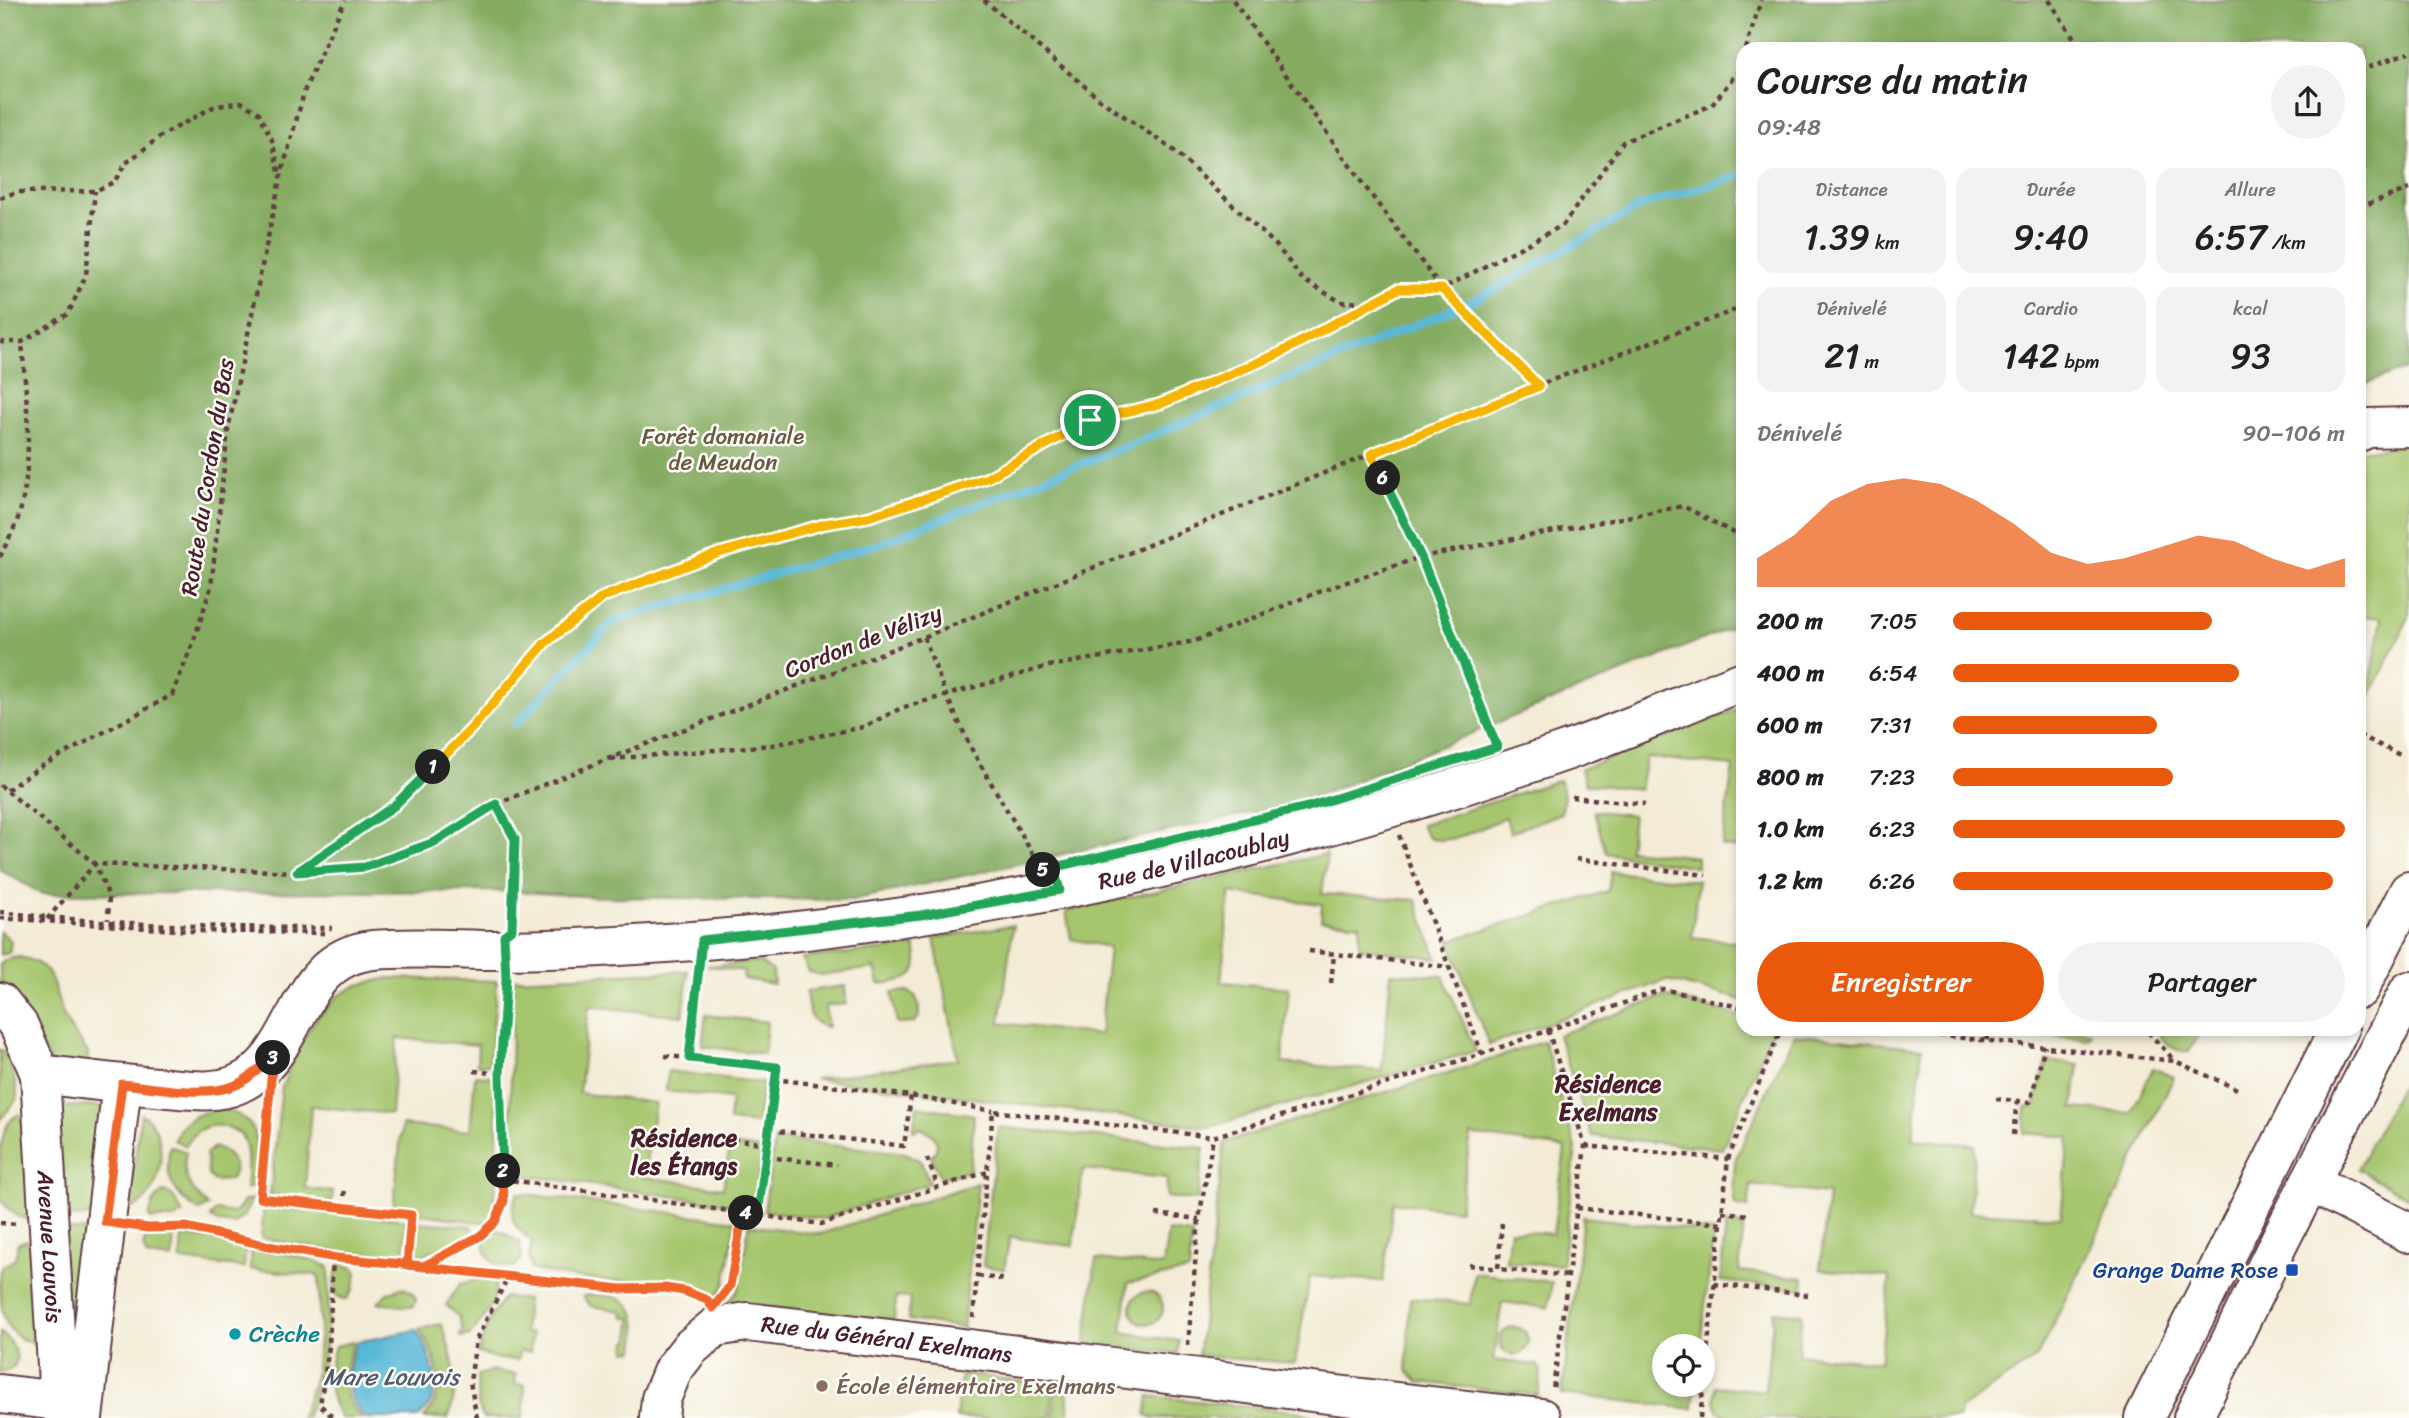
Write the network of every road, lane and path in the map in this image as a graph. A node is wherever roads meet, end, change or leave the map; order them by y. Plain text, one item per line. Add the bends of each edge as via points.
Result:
1 (345, 0) edge
2 (984, 0) edge
3 (1233, 0) edge
4 (1761, 0) edge
5 (2049, 0) edge
6 (1748, 42) edge
7 (2076, 42) edge
8 (2409, 52) edge
9 (2366, 68) edge
10 (1736, 74) edge
11 (280, 179) junction
12 (2409, 189) edge
13 (95, 191) junction
14 (0, 198) edge
15 (2366, 204) edge
16 (1442, 289) junction
17 (1371, 303) junction
18 (1736, 310) edge
19 (0, 342) edge
20 (22, 342) junction
21 (1539, 386) junction
22 (2409, 427) edge
23 (2366, 429) edge
24 (1371, 454) junction
25 (1736, 534) edge
26 (0, 557) edge
27 (1421, 557) junction
28 (923, 637) junction
29 (1736, 684) edge
30 (945, 694) junction
31 (2366, 738) edge
32 (1497, 747) dead end
33 (2402, 756) dead end
34 (605, 760) junction
35 (0, 785) edge
36 (6, 790) junction
37 (1572, 797) dead end
38 (496, 804) junction
39 (1645, 804) dead end
40 (1397, 831) dead end
41 (1576, 859) dead end
42 (95, 864) junction
43 (297, 872) junction
44 (1706, 875) dead end
45 (1060, 890) junction
46 (2409, 891) edge
47 (0, 912) edge
48 (0, 918) edge
49 (46, 920) junction
50 (107, 923) junction
51 (351, 937) junction
52 (702, 940) junction
53 (505, 950) junction
54 (1309, 951) dead end
55 (1334, 954) junction
56 (1449, 967) junction
57 (2366, 975) edge
58 (1331, 983) dead end
59 (2409, 991) edge
60 (0, 1002) edge
61 (1736, 1007) edge
62 (1548, 1030) junction
63 (1778, 1036) edge
64 (1947, 1036) edge
65 (1988, 1036) edge
66 (2152, 1036) edge
67 (2335, 1036) edge
68 (1986, 1040) junction
69 (2045, 1046) junction
70 (1482, 1054) junction
71 (665, 1056) dead end
72 (274, 1057) junction
73 (689, 1058) junction
74 (2175, 1061) junction
75 (474, 1071) dead end
76 (40, 1074) junction
77 (500, 1074) junction
78 (774, 1079) junction
79 (122, 1084) junction
80 (2237, 1089) dead end
81 (911, 1096) junction
82 (1996, 1099) dead end
83 (2017, 1101) junction
84 (993, 1111) junction
85 (770, 1130) junction
86 (2013, 1135) dead end
87 (1213, 1137) junction
88 (723, 1138) dead end
89 (768, 1144) junction
90 (1585, 1146) junction
91 (766, 1157) junction
92 (927, 1158) dead end
93 (1728, 1159) junction
94 (837, 1165) dead end
95 (988, 1172) junction
96 (503, 1179) junction
97 (2309, 1182) junction
98 (938, 1187) junction
99 (345, 1188) dead end
100 (343, 1206) junction
101 (1577, 1208) junction
102 (1722, 1212) junction
103 (743, 1213) junction
104 (1156, 1214) dead end
105 (758, 1215) junction
106 (1749, 1215) dead end
107 (1199, 1219) junction
108 (105, 1222) junction
109 (0, 1223) edge
110 (1502, 1223) dead end
111 (1721, 1224) junction
112 (49, 1227) junction
113 (2409, 1233) edge
114 (333, 1257) junction
115 (407, 1265) junction
116 (1469, 1265) dead end
117 (424, 1266) junction
118 (1498, 1269) junction
119 (509, 1275) junction
120 (978, 1276) junction
121 (1568, 1276) junction
122 (1007, 1280) dead end
123 (1714, 1284) junction
124 (1808, 1295) dead end
125 (719, 1317) junction
126 (970, 1348) junction
127 (1186, 1358) dead end
128 (0, 1394) edge
129 (1547, 1405) edge
130 (1373, 1409) edge
131 (72, 1411) edge
132 (334, 1418) edge
133 (477, 1418) edge
134 (659, 1418) edge
135 (1699, 1418) edge
136 (2144, 1418) edge
137 (2193, 1418) edge

1 - 11 path, Route du Cordon du Bas via 305,89
2 - 17 path via 1103,102 1172,149 1276,245 1303,280 1341,302
3 - 16 path
4 - 6 path
5 - 7 path
8 - 9 path
10 - 16 path via 1712,105 1623,142 1563,225
11 - 13 path via 272,140 259,113 241,102 213,107 161,136 126,163 114,182
11 - 36 path, Route du Cordon du Bas via 228,430 211,587 172,695
12 - 15 path
13 - 14 path via 17,192
13 - 20 path via 86,275 68,314
16 - 17 path via 1398,289
16 - 21 path
17 - 43 path via 1278,354 1160,404 1090,420 987,478 868,517 719,553 603,597 545,643 472,728 394,806
18 - 21 path, Cordon de Vélizy
19 - 20 path
20 - 26 path via 28,454 19,513
21 - 24 path, Cordon de Vélizy
22 - 23 street
24 - 27 path
24 - 28 path, Cordon de Vélizy
25 - 27 path via 1683,506
27 - 30 path via 1195,641 1049,666
27 - 32 path
28 - 30 path
28 - 34 path, Cordon de Vélizy
29 - 45 street, Rue de Villacoublay via 1558,754 1401,805 1262,844
30 - 34 path via 901,708 864,727 772,745
30 - 45 path via 1042,870 1055,873
31 - 33 path
34 - 38 path, Cordon de Vélizy
35 - 36 path
36 - 42 path
37 - 39 path
38 - 43 path, Cordon de Vélizy via 435,842 365,867
38 - 53 path via 515,839 512,929 504,935
40 - 56 path
41 - 44 path
42 - 43 path, Cordon de Vélizy
42 - 49 path
42 - 50 path via 109,897
45 - 52 street, Rue de Villacoublay via 921,915
46 - 57 street
47 - 49 path
48 - 49 path
49 - 50 path
50 - 51 path
50 - 51 path
51 - 53 street, Rue de Villacoublay
51 - 72 street via 340,960 320,975 298,1009
52 - 53 street, Rue de Villacoublay
52 - 73 path
53 - 77 path
54 - 55 path
55 - 56 path
55 - 58 path
56 - 70 path
59 - 97 street
60 - 76 street via 19,1026
61 - 62 path via 1663,989
62 - 70 path
62 - 90 path
63 - 93 path
64 - 68 path
65 - 68 path
66 - 74 path
67 - 136 street
68 - 69 path
69 - 74 path
69 - 83 path via 2030,1102
70 - 87 path
71 - 73 path
72 - 79 street via 234,1086 202,1091
72 - 100 path via 260,1198
73 - 78 path via 777,1067
74 - 80 path
75 - 77 path
76 - 79 street
76 - 112 street, Avenue Louvois
77 - 96 path
78 - 81 path
78 - 85 path
79 - 108 street, Avenue Louvois
81 - 84 path
81 - 85 path via 904,1146
82 - 83 path
83 - 86 path
84 - 87 path
84 - 95 path
85 - 89 path
87 - 107 path
88 - 89 path
89 - 91 path
90 - 93 path
90 - 101 path
91 - 94 path
91 - 105 path
92 - 98 path
93 - 102 path
95 - 98 path
95 - 120 path
96 - 103 path
96 - 117 path via 504,1201 495,1222 480,1236
97 - 113 street
97 - 137 street
98 - 105 path via 821,1224
99 - 100 path
100 - 115 path via 411,1215
101 - 111 path
101 - 121 path
102 - 106 path
102 - 111 path
103 - 105 path
103 - 125 path via 730,1286
104 - 107 path
107 - 127 path
108 - 114 path via 186,1227
108 - 131 street, Avenue Louvois
109 - 112 path
110 - 118 path
111 - 123 path
112 - 131 street, Avenue Louvois
114 - 115 path
114 - 132 path via 329,1347 320,1405
115 - 117 path
116 - 118 path
117 - 119 path
118 - 121 path
119 - 125 path via 621,1289 674,1289 707,1300
119 - 133 path via 476,1340 470,1382
120 - 122 path
120 - 126 path
121 - 129 path
123 - 124 path
123 - 135 path
125 - 126 street, Rue du Général Exelmans
125 - 134 street, Rue du Général Exelmans via 715,1327 673,1370
126 - 130 street, Rue du Général Exelmans
128 - 131 street
129 - 130 street, Rue du Général Exelmans

